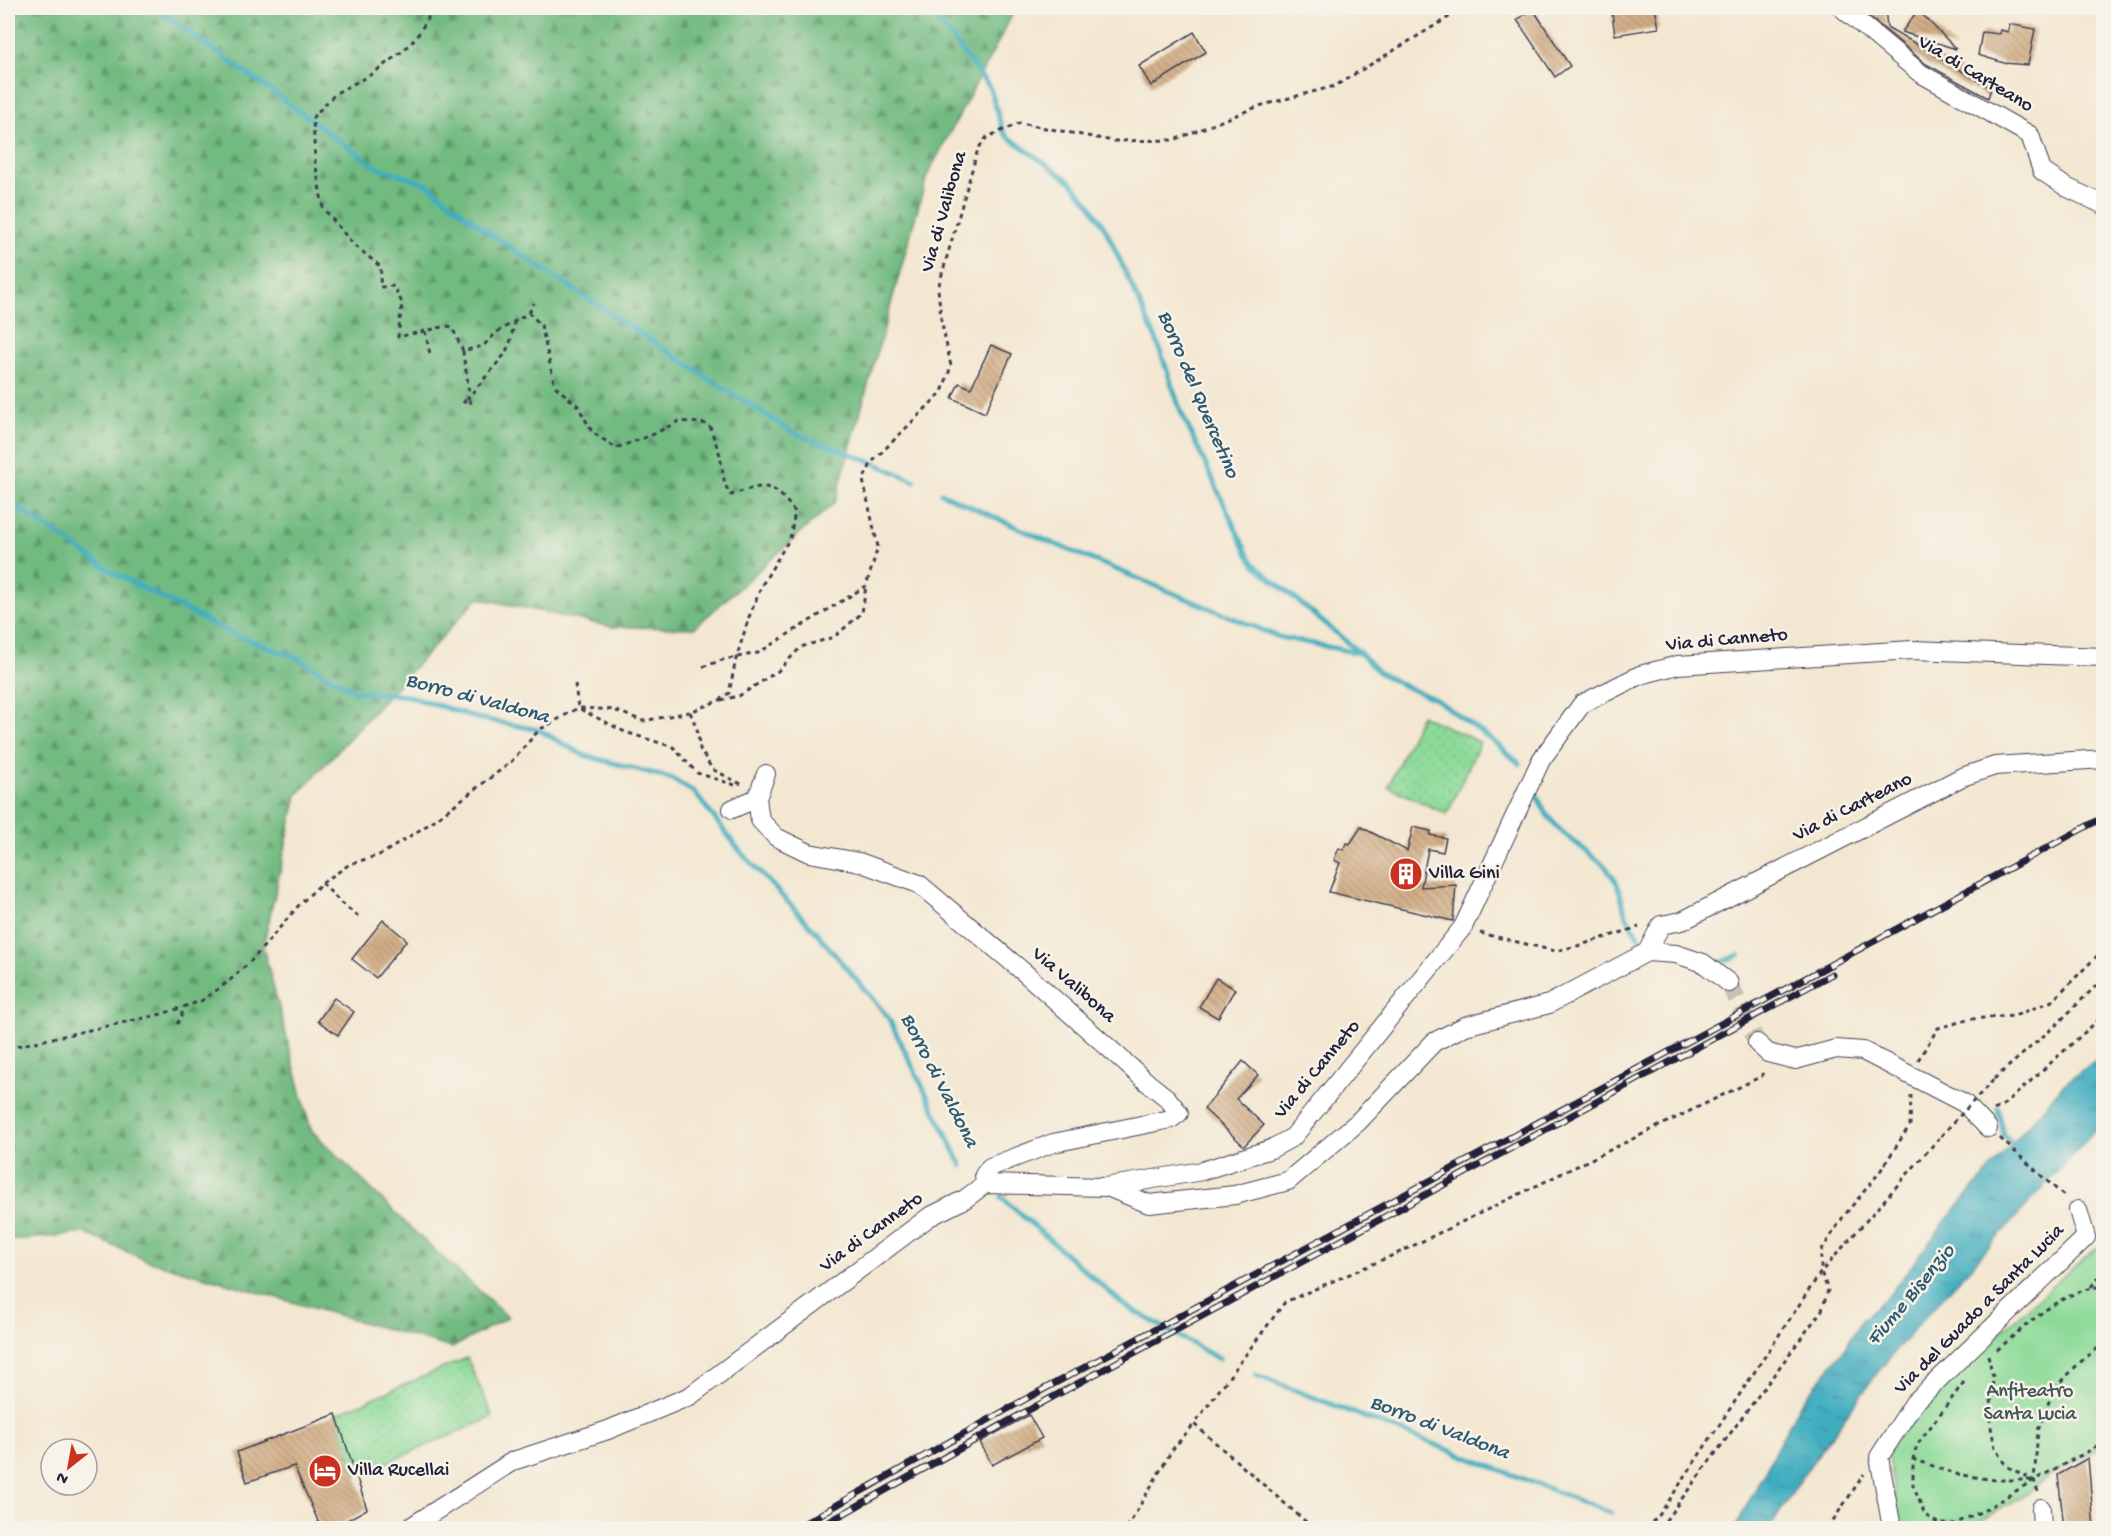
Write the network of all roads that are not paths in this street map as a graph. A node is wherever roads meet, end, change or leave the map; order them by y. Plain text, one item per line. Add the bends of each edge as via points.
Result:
1 (1842, 8) edge
2 (2103, 205) edge
3 (2103, 657) edge
4 (2103, 759) edge
5 (766, 774) dead end
6 (759, 796) junction
7 (732, 809) dead end
8 (1647, 952) junction
9 (1729, 983) tunnel mouth
10 (1757, 1043) tunnel mouth
11 (1988, 1128) road end
12 (984, 1184) junction
13 (1105, 1187) junction
14 (2078, 1210) road end
15 (2041, 1508) dead end
16 (409, 1528) edge
17 (1892, 1528) edge
18 (2042, 1528) edge

1 - 2 street, Via di Carteano via 1920,73 2030,135 2042,171
3 - 13 street, Via di Canneto via 1912,650 1678,665 1640,675 1582,704 1541,760 1463,927 1293,1137 1271,1149 1202,1172
4 - 8 street, Via di Carteano via 1995,766 1962,777 1682,921 1661,925
5 - 6 street
6 - 7 street
6 - 12 street, Via Valibona via 760,820 776,837 809,853 859,862 920,884 1167,1098 1179,1113 1171,1119 1053,1143 990,1167
8 - 9 street via 1676,954 1703,963
8 - 13 street via 1549,1004 1465,1026 1434,1042 1358,1122 1288,1180 1234,1195 1149,1204
10 - 11 street via 1768,1053 1795,1060 1836,1049 1863,1051 1915,1069 1964,1103
12 - 13 street, Via di Canneto
12 - 16 street, Via di Canneto via 965,1199 929,1217 690,1396 608,1430 513,1461
14 - 17 street, Via del Guado a Santa Lucia via 2086,1237 1914,1403 1879,1457
15 - 18 street

